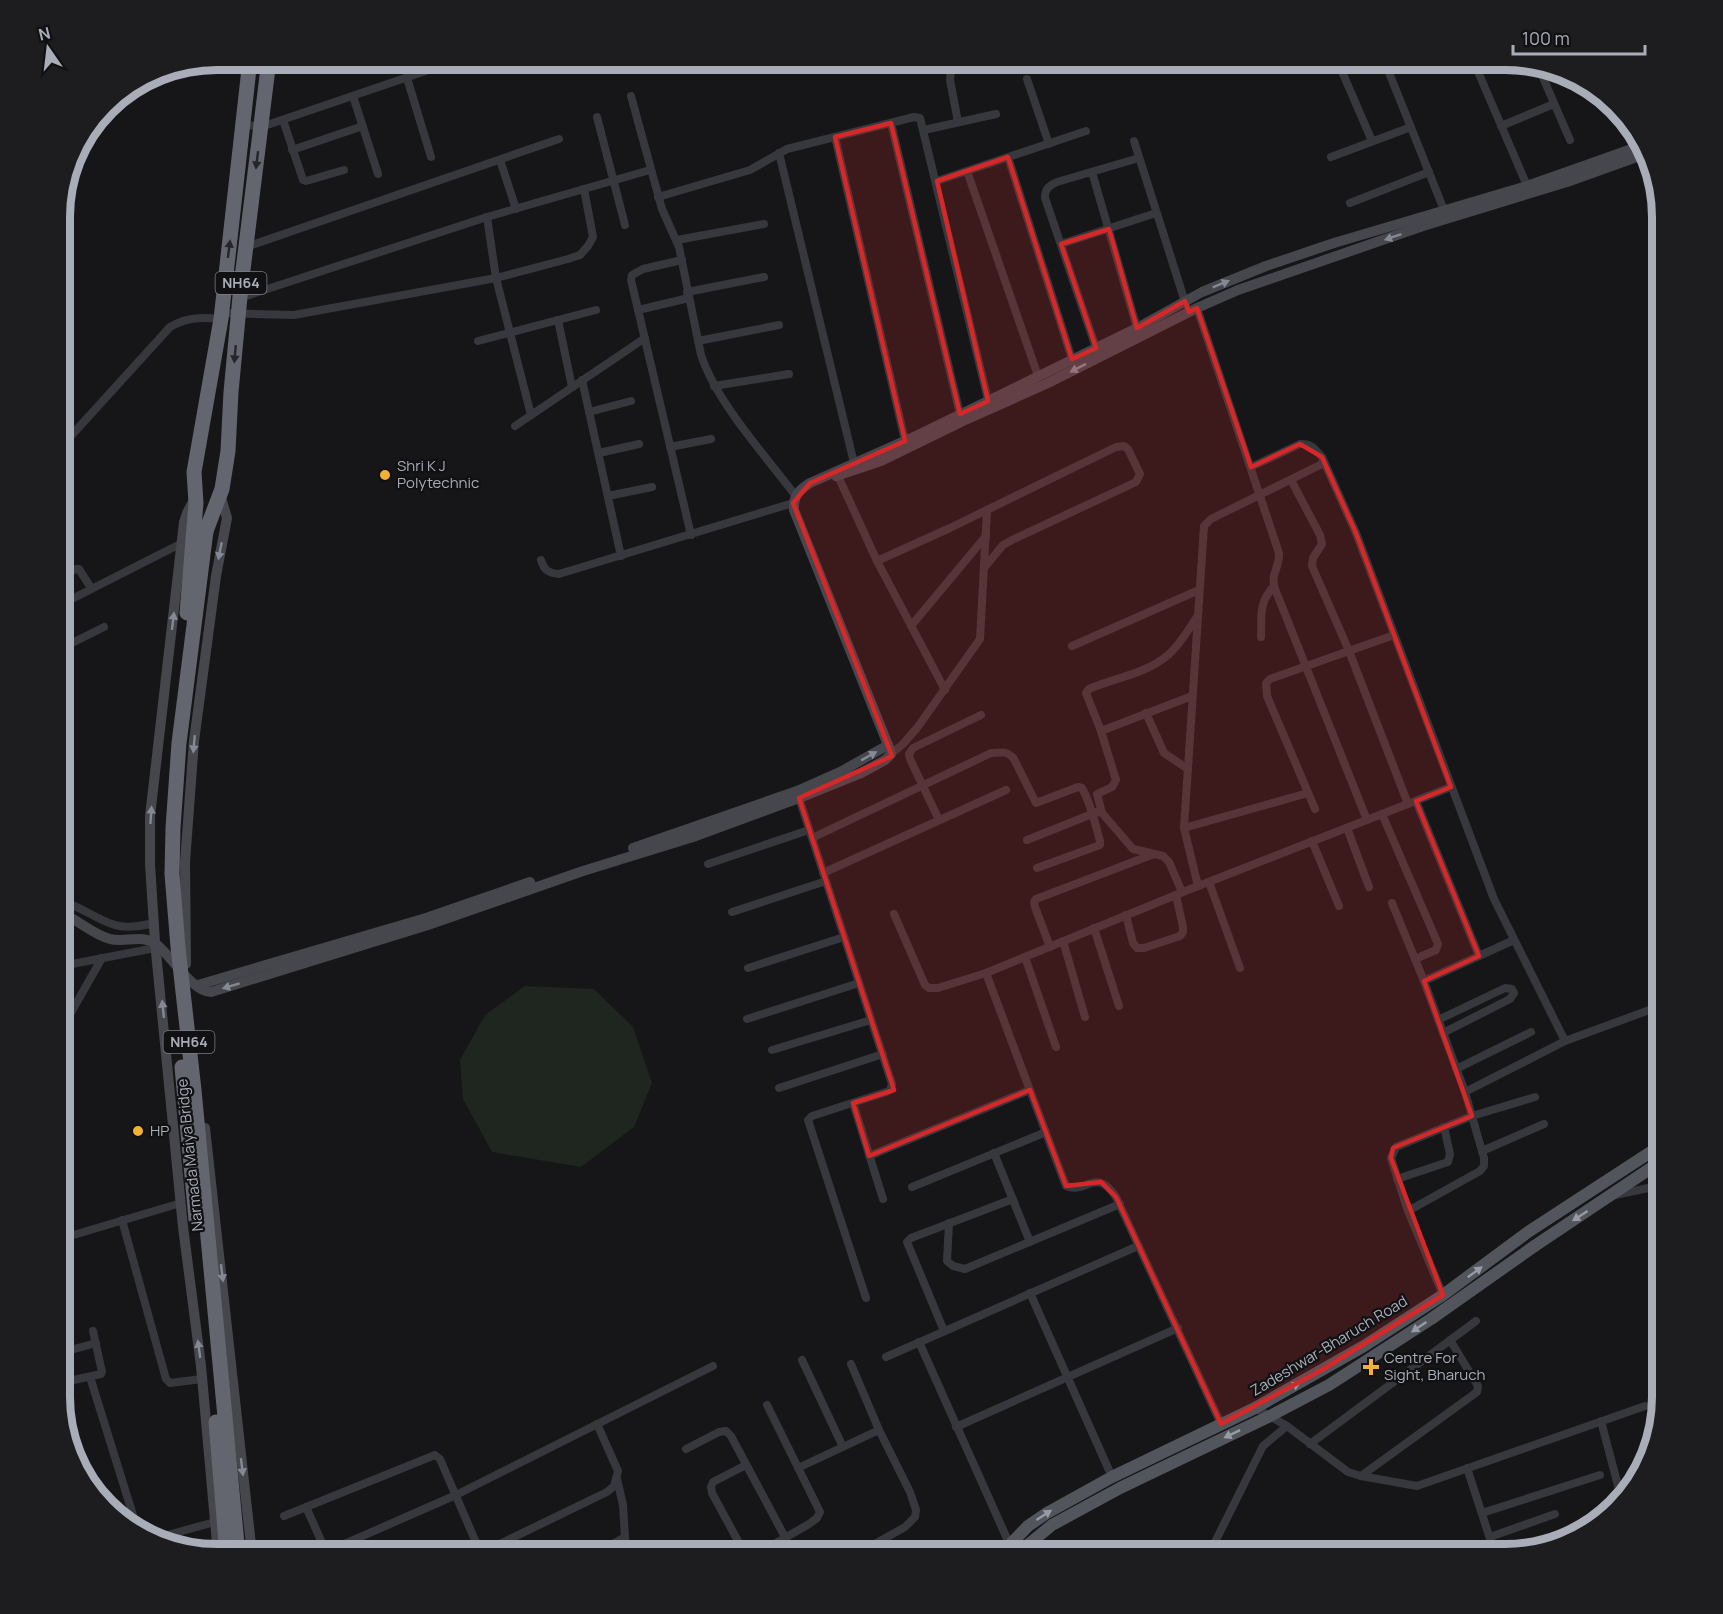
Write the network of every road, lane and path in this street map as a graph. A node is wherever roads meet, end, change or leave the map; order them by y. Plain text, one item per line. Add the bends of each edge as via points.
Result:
1 (249, 70) edge
2 (268, 70) edge
3 (430, 70) edge
4 (951, 70) edge
5 (1341, 70) edge
6 (1388, 70) edge
7 (1477, 70) edge
8 (1542, 75) edge
9 (407, 78) junction
10 (1027, 79) dead end
11 (353, 96) junction
12 (631, 96) dead end
13 (1554, 104) junction
14 (996, 114) dead end
15 (597, 117) dead end
16 (283, 120) junction
17 (958, 122) junction
18 (891, 123) junction
19 (242, 125) junction
20 (261, 126) junction
21 (363, 126) junction
22 (1501, 126) junction
23 (1411, 127) junction
24 (924, 130) junction
25 (1086, 131) dead end
26 (836, 137) junction
27 (559, 139) dead end
28 (1570, 140) dead end
29 (1134, 141) dead end
30 (1372, 141) junction
31 (1049, 144) junction
32 (1635, 149) edge
33 (292, 150) junction
34 (779, 153) junction
35 (1639, 156) edge
36 (431, 157) dead end
37 (1331, 157) dead end
38 (1008, 158) junction
39 (1139, 158) junction
40 (500, 160) junction
41 (344, 170) dead end
42 (650, 170) junction
43 (967, 171) junction
44 (1092, 172) junction
45 (1430, 172) junction
46 (378, 174) dead end
47 (612, 181) junction
48 (937, 181) junction
49 (584, 189) junction
50 (1529, 190) junction
51 (658, 196) junction
52 (1350, 202) dead end
53 (516, 209) junction
54 (1156, 213) junction
55 (1446, 215) junction
56 (487, 218) junction
57 (764, 224) dead end
58 (624, 225) dead end
59 (1108, 229) junction
60 (677, 240) junction
61 (1061, 244) junction
62 (246, 247) junction
63 (682, 260) junction
64 (764, 277) dead end
65 (496, 278) junction
66 (688, 295) junction
67 (240, 298) junction
68 (1190, 307) junction
69 (596, 310) dead end
70 (638, 310) junction
71 (238, 314) junction
72 (221, 316) junction
73 (558, 320) junction
74 (779, 325) dead end
75 (1137, 328) junction
76 (510, 332) junction
77 (645, 339) junction
78 (478, 341) dead end
79 (698, 341) junction
80 (1096, 348) junction
81 (1072, 360) junction
82 (789, 374) dead end
83 (1038, 376) junction
84 (582, 380) junction
85 (714, 386) junction
86 (572, 387) junction
87 (632, 401) dead end
88 (989, 405) junction
89 (590, 412) junction
90 (960, 414) junction
91 (531, 415) junction
92 (515, 426) dead end
93 (71, 436) edge
94 (711, 439) dead end
95 (639, 444) dead end
96 (906, 445) junction
97 (670, 447) junction
98 (599, 453) junction
99 (854, 462) junction
100 (1324, 463) junction
101 (1251, 467) junction
102 (838, 476) junction
103 (1291, 480) junction
104 (810, 483) junction
105 (652, 487) dead end
106 (220, 494) junction
107 (1260, 495) junction
108 (608, 496) junction
109 (196, 497) junction
110 (794, 499) junction
111 (987, 510) junction
112 (200, 529) junction
113 (691, 535) junction
114 (986, 536) junction
115 (182, 543) junction
116 (621, 555) junction
117 (541, 560) dead end
118 (877, 561) junction
119 (984, 568) junction
120 (71, 571) edge
121 (1274, 586) junction
122 (91, 588) junction
123 (1199, 590) junction
124 (71, 599) edge
125 (1198, 615) junction
126 (911, 626) junction
127 (104, 627) dead end
128 (1394, 635) junction
129 (1261, 637) dead end
130 (71, 644) edge
131 (1072, 646) dead end
132 (1349, 651) junction
133 (1306, 666) junction
134 (945, 690) junction
135 (1192, 696) junction
136 (1146, 713) junction
137 (981, 715) dead end
138 (1101, 731) junction
139 (890, 750) junction
140 (1188, 769) junction
141 (923, 786) junction
142 (1451, 787) junction
143 (1006, 790) dead end
144 (1308, 793) junction
145 (799, 798) junction
146 (1412, 803) junction
147 (1315, 809) dead end
148 (1092, 813) junction
149 (1102, 813) junction
150 (1382, 814) junction
151 (939, 820) junction
152 (1367, 820) junction
153 (1184, 828) junction
154 (1347, 828) junction
155 (811, 834) junction
156 (1027, 840) dead end
157 (1312, 841) junction
158 (1155, 854) junction
159 (708, 864) dead end
160 (1037, 868) dead end
161 (823, 873) junction
162 (826, 881) junction
163 (1209, 882) junction
164 (1198, 886) junction
165 (1369, 887) dead end
166 (1179, 894) junction
167 (1392, 903) dead end
168 (71, 906) edge
169 (1339, 906) dead end
170 (732, 912) dead end
171 (894, 914) dead end
172 (1126, 915) junction
173 (71, 917) edge
174 (154, 923) junction
175 (1094, 928) junction
176 (844, 937) junction
177 (1514, 940) junction
178 (1063, 941) junction
179 (155, 945) junction
180 (1050, 947) junction
181 (1479, 956) junction
182 (1025, 957) junction
183 (102, 958) junction
184 (1415, 959) junction
185 (71, 964) edge
186 (748, 968) dead end
187 (1240, 968) dead end
188 (986, 973) junction
189 (186, 976) junction
190 (1424, 981) junction
191 (859, 983) junction
192 (198, 985) junction
193 (1119, 1006) dead end
194 (1652, 1009) edge
195 (71, 1012) edge
196 (1085, 1017) dead end
197 (747, 1019) dead end
198 (871, 1020) junction
199 (1438, 1020) junction
200 (1531, 1032) dead end
201 (1443, 1033) junction
202 (1565, 1041) junction
203 (1056, 1047) dead end
204 (772, 1050) dead end
205 (883, 1054) junction
206 (1456, 1069) junction
207 (779, 1088) dead end
208 (1030, 1090) junction
209 (1465, 1092) junction
210 (1535, 1097) dead end
211 (853, 1103) junction
212 (1472, 1116) junction
213 (1544, 1124) dead end
214 (1444, 1128) junction
215 (1046, 1132) junction
216 (1482, 1151) junction
217 (1652, 1151) edge
218 (994, 1153) junction
219 (869, 1156) junction
220 (1652, 1168) edge
221 (1398, 1179) junction
222 (912, 1186) dead end
223 (1652, 1188) edge
224 (1611, 1196) junction
225 (883, 1199) dead end
226 (1012, 1199) junction
227 (181, 1203) junction
228 (1120, 1204) junction
229 (1408, 1211) junction
230 (122, 1220) junction
231 (949, 1223) junction
232 (71, 1236) edge
233 (1030, 1242) junction
234 (1138, 1246) junction
235 (1030, 1293) junction
236 (1443, 1295) junction
237 (866, 1298) dead end
238 (1476, 1321) dead end
239 (1178, 1328) junction
240 (93, 1331) dead end
241 (944, 1331) junction
242 (1450, 1340) junction
243 (920, 1342) junction
244 (96, 1343) junction
245 (71, 1350) edge
246 (886, 1357) dead end
247 (802, 1360) dead end
248 (851, 1364) dead end
249 (713, 1366) dead end
250 (90, 1377) junction
251 (1067, 1377) junction
252 (202, 1380) junction
253 (71, 1381) edge
254 (767, 1405) dead end
255 (1645, 1406) dead end
256 (1255, 1408) junction
257 (1270, 1416) junction
258 (1601, 1421) junction
259 (597, 1424) junction
260 (1221, 1424) junction
261 (1287, 1426) junction
262 (956, 1427) junction
263 (879, 1430) junction
264 (1310, 1444) junction
265 (843, 1447) junction
266 (686, 1449) dead end
267 (746, 1465) junction
268 (798, 1468) junction
269 (1467, 1468) junction
270 (1600, 1475) dead end
271 (1361, 1476) junction
272 (1112, 1477) junction
273 (617, 1479) junction
274 (1619, 1489) edge
275 (456, 1495) junction
276 (306, 1506) junction
277 (1482, 1513) junction
278 (1556, 1514) dead end
279 (284, 1516) dead end
280 (134, 1517) edge
281 (215, 1522) junction
282 (169, 1535) edge
283 (1490, 1537) junction
284 (625, 1538) junction
285 (786, 1539) junction
286 (217, 1544) edge
287 (226, 1544) edge
288 (237, 1544) edge
289 (251, 1544) edge
290 (322, 1544) edge
291 (346, 1544) edge
292 (476, 1544) edge
293 (500, 1544) edge
294 (614, 1544) edge
295 (625, 1544) edge
296 (740, 1544) edge
297 (776, 1544) edge
298 (875, 1544) edge
299 (1011, 1544) edge
300 (1018, 1544) edge
301 (1023, 1544) edge
302 (1214, 1544) edge
303 (1492, 1544) edge

1 - 19 highway, NH64
2 - 20 highway, NH64
3 - 9 street
4 - 17 street
5 - 30 street
6 - 23 street
7 - 22 street
8 - 13 street
9 - 11 street
9 - 36 street
10 - 31 street
11 - 16 street
11 - 21 street
12 - 42 street
13 - 22 street
13 - 28 street
14 - 17 street
15 - 47 street
16 - 20 street
16 - 33 street
17 - 24 street
18 - 24 street via 917,117
18 - 26 street
18 - 90 street
19 - 20 street
72 -> 19 highway, NH64
20 -> 62 highway, NH64
21 - 33 street
21 - 46 street
22 - 50 street
23 - 30 street
23 - 45 street
24 - 48 street
25 - 31 street
26 - 34 street
26 - 96 street
27 - 40 street
29 - 39 street
30 - 37 street
31 - 38 street
32 - 50 main road
33 - 41 street via 303,180
34 - 51 street via 750,171
34 - 99 street
35 - 50 main road
38 - 43 street
38 - 81 street
39 - 44 street
39 - 54 street
40 - 53 street
40 - 62 street
42 - 47 street
42 - 51 street
43 - 48 street
43 - 83 street
44 - 59 street
44 - 61 street via 1057,182 1045,191
45 - 52 street
45 - 55 street
47 - 49 street
47 - 58 street
48 - 88 street
49 - 53 street
49 - 65 street via 592,237 580,255
50 - 55 main road
51 - 60 street
53 - 56 street
54 - 59 street
54 - 68 street
55 - 68 main road via 1334,243 1266,266 1202,292
56 - 65 street
56 - 67 street
57 - 60 street
59 - 61 street
59 - 75 street
60 - 63 street
61 - 80 street
62 - 67 highway, NH64
63 - 66 street
63 - 70 street via 632,275
64 - 66 street
65 - 71 street via 294,315
65 - 76 street
66 - 70 street
66 - 79 street
67 - 71 highway, NH64
68 - 75 main road
68 -> 88 main road via 1048,383
68 - 101 street
69 - 73 street
70 - 77 street
71 - 72 street
71 -> 106 highway, NH64 via 228,451
72 - 93 street via 198,317 170,327
72 - 109 highway, NH64 via 194,472
73 - 76 street
73 - 86 street
74 - 79 street
75 - 80 main road
76 - 78 street
76 - 91 street
77 - 84 street
77 - 97 street
79 - 85 street
80 - 81 main road
81 - 83 main road
82 - 85 street
83 - 88 main road
84 - 86 street
84 - 89 street
85 - 110 street
86 - 91 street
87 - 89 street
88 - 90 main road
88 - 96 main road
89 - 98 street
90 - 96 main road
91 - 92 street
94 - 97 street
95 - 98 street
96 - 99 main road
96 - 102 main road via 882,461
97 - 113 street
98 - 108 street
99 - 104 main road
100 - 101 street via 1307,443
100 - 103 street
100 - 128 street via 1356,533
101 - 107 street
102 - 104 main road
102 - 118 street
103 - 107 street
103 - 132 street via 1320,535 1322,544 1312,566
104 - 110 main road
105 - 108 street
106 - 112 highway, NH64
106 -> 189 main road via 226,518 194,741 185,862
107 - 121 street via 1279,553
107 - 123 street via 1204,526
108 - 116 street
109 - 112 highway, NH64
109 - 115 main road, NH64 via 187,513
110 - 113 street
110 - 139 main road via 794,510
111 - 114 street
111 - 118 street
111 - 119 street via 1116,447 1128,449 1140,474 1136,482 1004,545
112 - 287 highway, Narmada Maiya Bridge / NH64, bridge via 171,736 164,856
112 - 288 highway, NH64, bridge via 179,742 172,874
113 - 116 street
114 - 119 street
114 - 126 street
115 - 122 street
174 -> 115 main road, NH64 via 150,816
116 - 117 street via 559,574 544,569
118 - 126 street
119 - 134 street via 980,639
120 - 122 street via 79,569
121 - 129 street via 1262,605
121 - 133 street
122 - 124 street
123 - 125 street
123 - 131 street
125 - 135 street
125 - 138 street via 1167,656 1089,689 1087,699
126 - 134 street
127 - 130 street
128 - 132 street
128 - 142 street
132 - 133 street
132 - 146 street
133 - 144 street via 1270,679 1266,688
133 - 152 street
134 - 139 street via 917,728
135 - 136 street
135 - 140 street
136 - 138 street
136 - 140 street via 1164,753
137 - 141 street via 913,748 910,759
138 - 149 street via 1116,780 1112,787 1096,794
139 - 145 main road via 861,773
192 -> 139 main road via 426,918 691,829 796,791
140 - 153 street
141 - 148 street via 991,753 1002,752 1014,759 1035,803 1078,787 1084,791
141 - 151 street
141 - 155 street
142 - 146 street
142 - 177 street
143 - 151 street
144 - 147 street
144 - 153 street
145 - 155 street
145 -> 192 main road via 428,925 212,992
146 - 150 street
146 - 181 street
148 - 149 street
148 - 156 street
148 - 160 street via 1100,845
149 - 158 street via 1133,849
150 - 152 street
150 - 184 street via 1438,944 1436,950
151 - 161 street
152 - 154 street
153 - 164 street
154 - 157 street
154 - 165 street
155 - 159 street
155 - 161 street
157 - 163 street
157 - 169 street
158 - 166 street via 1169,862
158 - 180 street via 1036,898 1035,907
161 - 162 street
162 - 170 street
162 - 176 street
163 - 164 street
163 - 187 street
164 - 166 street
166 - 172 street
166 - 172 street via 1183,927 1180,936 1137,948
167 - 184 street
168 - 174 street via 114,925
171 - 188 street via 925,985 939,988
172 - 175 street
173 - 179 main road via 112,940 144,939
174 - 179 main road, NH64
175 - 178 street
175 - 193 street
176 - 186 street
176 - 191 street
177 - 181 street
177 - 202 street
178 - 180 street
178 - 196 street
179 - 183 street
179 - 189 main road
227 -> 179 main road, NH64
180 - 182 street
181 - 190 street
182 - 188 street
182 - 203 street
183 - 185 street
183 - 195 street
184 - 190 street
188 - 208 street
189 - 192 main road
189 -> 289 main road
190 - 199 street
191 - 197 street
191 - 198 street
194 - 202 street
198 - 204 street
198 - 205 street
199 - 201 street
199 - 201 street via 1505,988 1514,993 1510,999
200 - 206 street
201 - 206 street
202 - 209 street
205 - 207 street
205 - 211 street via 892,1084 890,1090
206 - 209 street
208 - 215 street
208 - 219 street
209 - 212 street
210 - 212 street
211 - 219 street
211 - 237 street via 808,1120
212 - 214 street
212 - 216 street
213 - 216 street
214 - 221 street via 1396,1147 1391,1158
214 - 221 street via 1448,1161
215 - 218 street
215 - 228 street via 1066,1186 1101,1182
216 - 229 street via 1484,1166 1480,1171
236 -> 217 main road, Zadeshwar-Bharuch Road via 1528,1232
218 - 222 street
218 - 226 street
219 - 225 street
220 - 224 main road, Zadeshwar-Bharuch Road
221 - 229 street
223 - 224 street
224 -> 257 main road, Zadeshwar-Bharuch Road via 1390,1347
226 - 231 street
226 - 233 street
227 - 230 street
252 -> 227 main road, NH64
228 - 233 street
228 - 234 street
229 - 236 street
230 - 232 street
230 - 252 street via 166,1379 170,1383
231 - 233 street via 947,1261 960,1268 971,1268
231 - 241 street via 907,1242
234 - 235 street
234 - 239 street
235 - 241 street
235 - 251 street
256 -> 236 main road, Zadeshwar-Bharuch Road via 1364,1346
238 - 242 street
239 - 251 street
239 - 260 street
240 - 244 street
241 - 243 street
242 - 264 street
242 - 271 street via 1478,1386 1477,1392
243 - 246 street
243 - 262 street
244 - 245 street
244 - 250 street via 103,1370
247 - 265 street
248 - 263 street
249 - 259 street
250 - 253 street
250 - 280 street
251 - 262 street
251 - 272 street
252 - 281 main road, NH64
254 - 268 street
255 - 258 street
256 - 257 street
256 - 260 main road, Zadeshwar-Bharuch Road
257 - 261 street
257 -> 301 main road, Zadeshwar-Bharuch Road via 1120,1488
258 - 269 street
258 - 274 street
259 - 273 street via 618,1471
259 - 275 street
260 - 272 main road, Zadeshwar-Bharuch Road
261 - 264 street
261 - 302 street via 1263,1446
262 - 299 street
263 - 265 street
263 - 298 street via 914,1502 915,1517
264 - 271 street via 1348,1472
265 - 268 street
266 - 267 street via 726,1431
267 - 285 street
267 - 296 street via 713,1482 711,1487
268 - 285 street via 820,1512
269 - 271 street via 1417,1486
269 - 277 street
270 - 277 street
300 -> 272 main road, Zadeshwar-Bharuch Road via 1047,1513
273 - 284 street
273 - 293 street via 607,1492
275 - 276 street via 440,1458 435,1455
275 - 291 street
275 - 292 street
276 - 279 street
276 - 290 street
277 - 283 street
278 - 283 street
281 - 282 street
281 - 286 main road, NH64
283 - 303 street
284 - 294 street
284 - 295 street
285 - 297 street

